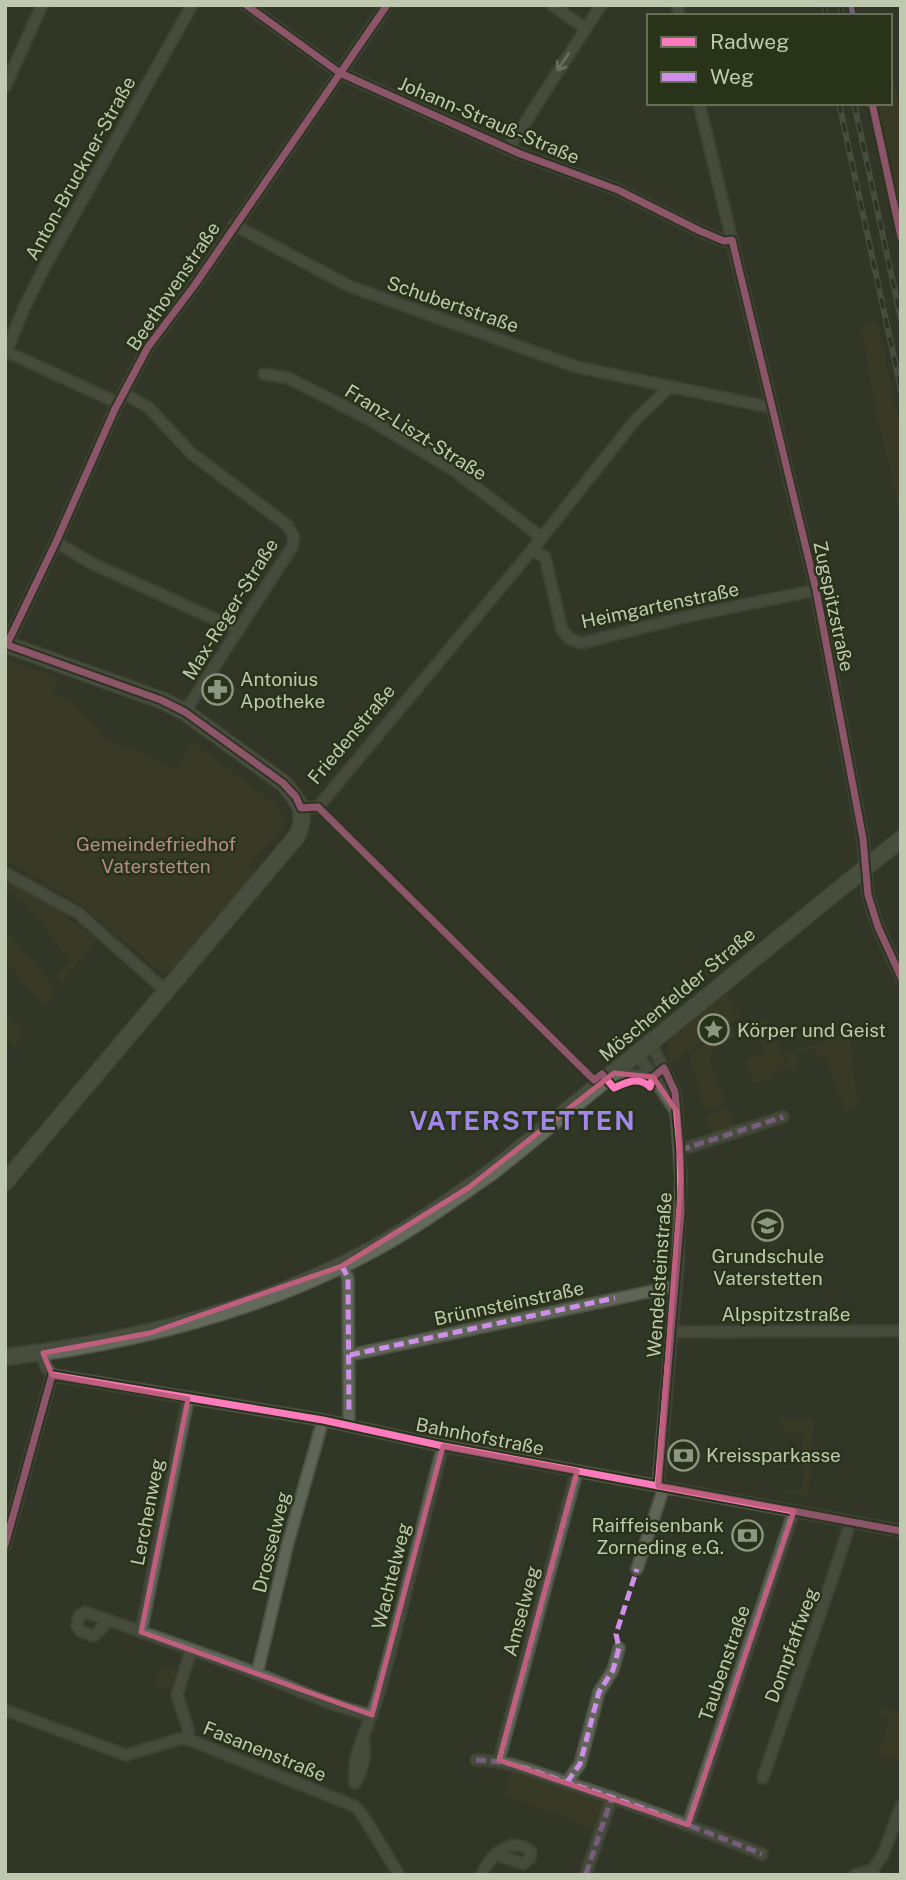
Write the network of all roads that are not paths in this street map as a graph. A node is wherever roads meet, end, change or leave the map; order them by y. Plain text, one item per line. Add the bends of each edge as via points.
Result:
1 (42, 5) edge
2 (192, 5) edge
3 (246, 5) edge
4 (387, 5) edge
5 (552, 5) edge
6 (601, 5) edge
7 (585, 28) junction
8 (340, 73) junction
9 (5, 87) edge
10 (699, 105) edge
11 (508, 149) junction
12 (234, 225) junction
13 (732, 240) junction
14 (6, 351) edge
15 (264, 374) dead end
16 (671, 386) junction
17 (120, 398) junction
18 (774, 408) junction
19 (541, 537) junction
20 (56, 542) junction
21 (532, 550) junction
22 (816, 590) junction
23 (239, 630) junction
24 (6, 644) edge
25 (185, 712) junction
26 (301, 808) junction
27 (901, 839) edge
28 (864, 867) junction
29 (5, 873) edge
30 (901, 977) edge
31 (166, 991) junction
32 (650, 1042) junction
33 (637, 1052) junction
34 (614, 1073) junction
35 (653, 1077) junction
36 (677, 1112) junction
37 (783, 1117) dead end
38 (680, 1150) junction
39 (5, 1182) edge
40 (342, 1266) junction
41 (676, 1286) junction
42 (901, 1331) edge
43 (672, 1332) junction
44 (49, 1352) junction
45 (350, 1355) junction
46 (5, 1357) edge
47 (52, 1375) junction
48 (188, 1399) junction
49 (323, 1420) junction
50 (349, 1426) junction
51 (443, 1446) junction
52 (577, 1471) junction
53 (661, 1487) junction
54 (794, 1511) junction
55 (850, 1523) junction
56 (901, 1531) edge
57 (5, 1545) edge
58 (637, 1569) dead end
59 (106, 1619) dead end
60 (141, 1632) junction
61 (619, 1648) dead end
62 (191, 1650) junction
63 (257, 1674) junction
64 (5, 1710) edge
65 (372, 1715) junction
66 (188, 1739) junction
67 (476, 1760) dead end
68 (499, 1760) junction
69 (763, 1778) dead end
70 (567, 1782) junction
71 (612, 1797) junction
72 (354, 1806) junction
73 (901, 1806) edge
74 (688, 1825) junction
75 (496, 1854) dead end
76 (762, 1854) dead end
77 (587, 1874) edge
78 (873, 1874) edge
79 (398, 1875) edge
80 (482, 1875) edge
81 (855, 1875) edge

1 - 9 street
2 - 14 street, Anton-Bruckner-Straße via 44,268
3 - 8 street, Johann-Strauß-Straße
4 - 8 street, Beethovenstraße
5 - 7 street
6 - 7 street
7 -> 11 street
8 - 11 street, Johann-Strauß-Straße
8 - 12 street, Beethovenstraße
10 - 13 street, Zugspitzstraße
11 - 13 street, Johann-Strauß-Straße via 618,190 700,232
12 - 16 street, Schubertstraße via 356,289 578,367
12 - 17 street, Beethovenstraße via 148,347
13 - 18 street, Zugspitzstraße
14 - 17 street
15 - 19 street, Franz-Liszt-Straße via 288,379 367,418 455,471
16 - 18 street
16 - 19 street, Friedenstraße via 635,419
17 - 20 street, Beethovenstraße
17 - 23 street, Max-Reger-Straße via 148,407 192,454 287,524 294,537
18 - 22 street, Zugspitzstraße
19 - 21 street, Friedenstraße
20 - 23 street via 93,564
20 - 24 street, Beethovenstraße
21 - 22 street, Heimgartenstraße via 545,557 562,630 582,643
21 - 26 street, Friedenstraße via 318,807
22 - 28 street, Zugspitzstraße via 862,833
23 - 25 street, Max-Reger-Straße
24 - 25 street
25 - 26 street via 283,783
26 - 31 street, Friedenstraße via 303,823 297,836
27 - 28 street, Möschenfelder Straße
28 - 30 street, Zugspitzstraße via 878,927
28 - 32 street, Möschenfelder Straße
29 - 31 street via 78,914
31 - 39 street, Friedenstraße
32 - 33 street, Möschenfelder Straße
32 - 36 street, Wendelsteinstraße via 675,1092
33 - 34 street, Möschenfelder Straße
33 - 35 street, Wendelsteinstraße
34 - 35 street
34 - 40 street, Möschenfelder Straße via 468,1188
35 - 36 street, Wendelsteinstraße
36 - 38 street, Wendelsteinstraße
37 - 38 street
38 - 41 street, Wendelsteinstraße
40 - 44 street, Möschenfelder Straße via 199,1318 120,1340
40 - 45 street via 348,1278
41 - 43 street, Wendelsteinstraße
41 - 45 street, Brünnsteinstraße
42 - 43 street, Alpspitzstraße
43 - 53 street, Wendelsteinstraße
44 - 46 street, Möschenfelder Straße
44 - 47 street via 45,1366
45 - 50 street
47 - 48 street, Bahnhofstraße
47 - 57 street
48 - 49 street, Bahnhofstraße
48 - 60 street, Lerchenweg
49 - 50 street, Bahnhofstraße
49 - 63 street, Drosselweg
50 - 51 street, Bahnhofstraße
51 - 52 street, Bahnhofstraße
51 - 65 street, Wachtelweg
52 - 53 street, Bahnhofstraße
52 - 68 street, Amselweg
53 - 54 street, Bahnhofstraße
53 - 58 street, Wendelsteinstraße
54 - 55 street, Bahnhofstraße
54 - 74 street, Taubenstraße
55 - 56 street, Bahnhofstraße
55 - 69 street, Dompfaffweg
59 - 60 street
60 - 62 street
61 - 70 street via 613,1670 599,1692 580,1764
62 - 63 street
62 - 66 street via 177,1695
63 - 65 street
64 - 66 street, Fasanenstraße via 126,1755
65 - 72 street, Wachtelweg via 358,1748
66 - 72 street, Fasanenstraße
67 - 68 street
68 - 70 street
70 - 71 street
71 - 74 street
71 - 77 street
72 - 79 street
73 - 78 street
74 - 76 street
75 - 80 street
78 - 81 street via 862,1871

